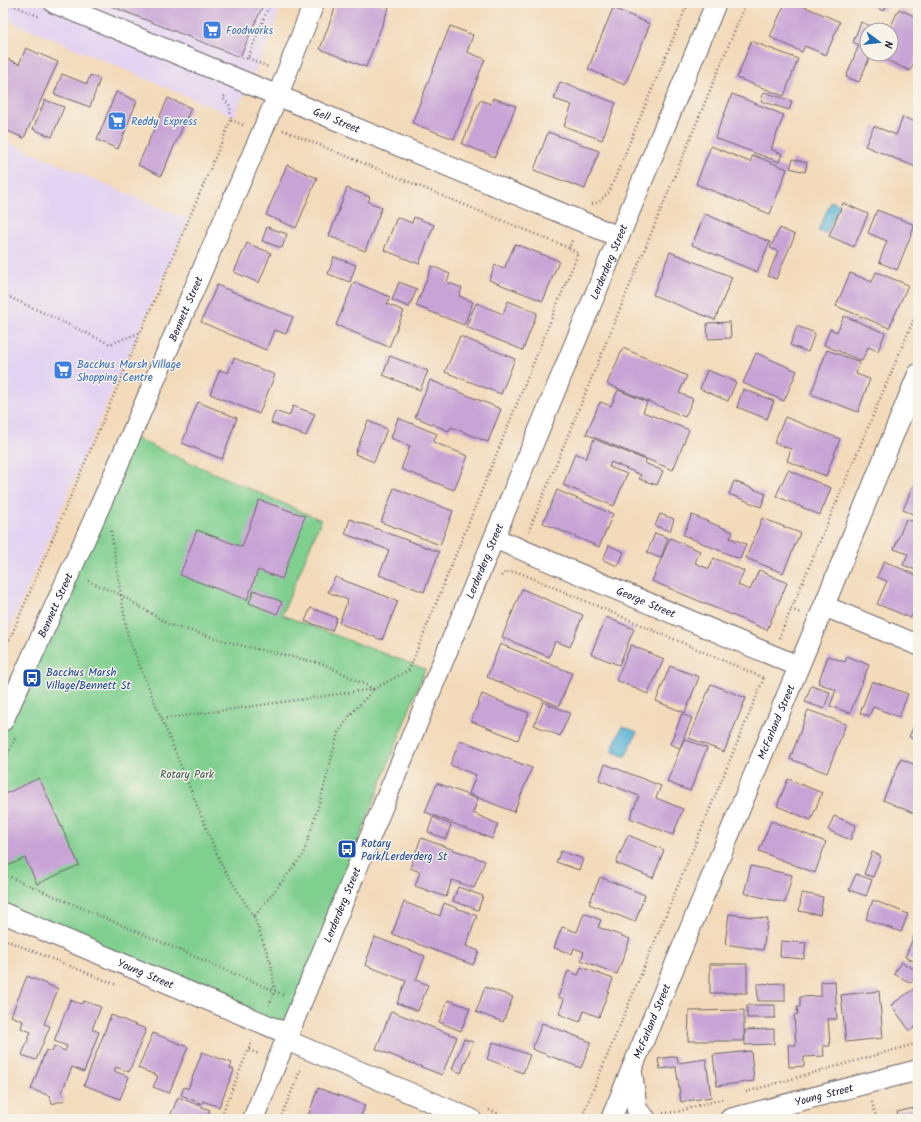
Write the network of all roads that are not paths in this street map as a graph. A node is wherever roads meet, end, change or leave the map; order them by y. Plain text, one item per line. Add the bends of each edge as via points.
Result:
1 (54, 3) edge
2 (314, 3) edge
3 (716, 3) edge
4 (286, 98) junction
5 (619, 237) junction
6 (918, 374) edge
7 (494, 538) junction
8 (824, 606) junction
9 (918, 645) edge
10 (798, 666) junction
11 (3, 721) edge
12 (3, 913) edge
13 (287, 1037) junction
14 (632, 1070) junction
15 (918, 1070) edge
16 (476, 1113) edge
17 (651, 1116) edge
18 (253, 1119) edge
19 (611, 1119) edge
20 (730, 1119) edge

1 - 4 street, Gell Street
2 - 4 street, Bennett Street
3 - 5 street, Lerderderg Street
4 - 5 street, Gell Street
4 - 11 street, Bennett Street
5 - 7 street, Lerderderg Street
6 - 8 street, McFarland Street
7 - 10 street, George Street
7 - 13 street, Lerderderg Street
8 - 9 street
8 - 10 street, McFarland Street
10 - 14 street, McFarland Street
12 - 13 street, Young Street via 261,1022
13 - 16 street, Young Street
13 - 18 street, Lerderderg Street
14 - 17 street, McFarland Street via 637,1110
14 - 19 street, McFarland Street
15 - 20 street, Young Street

